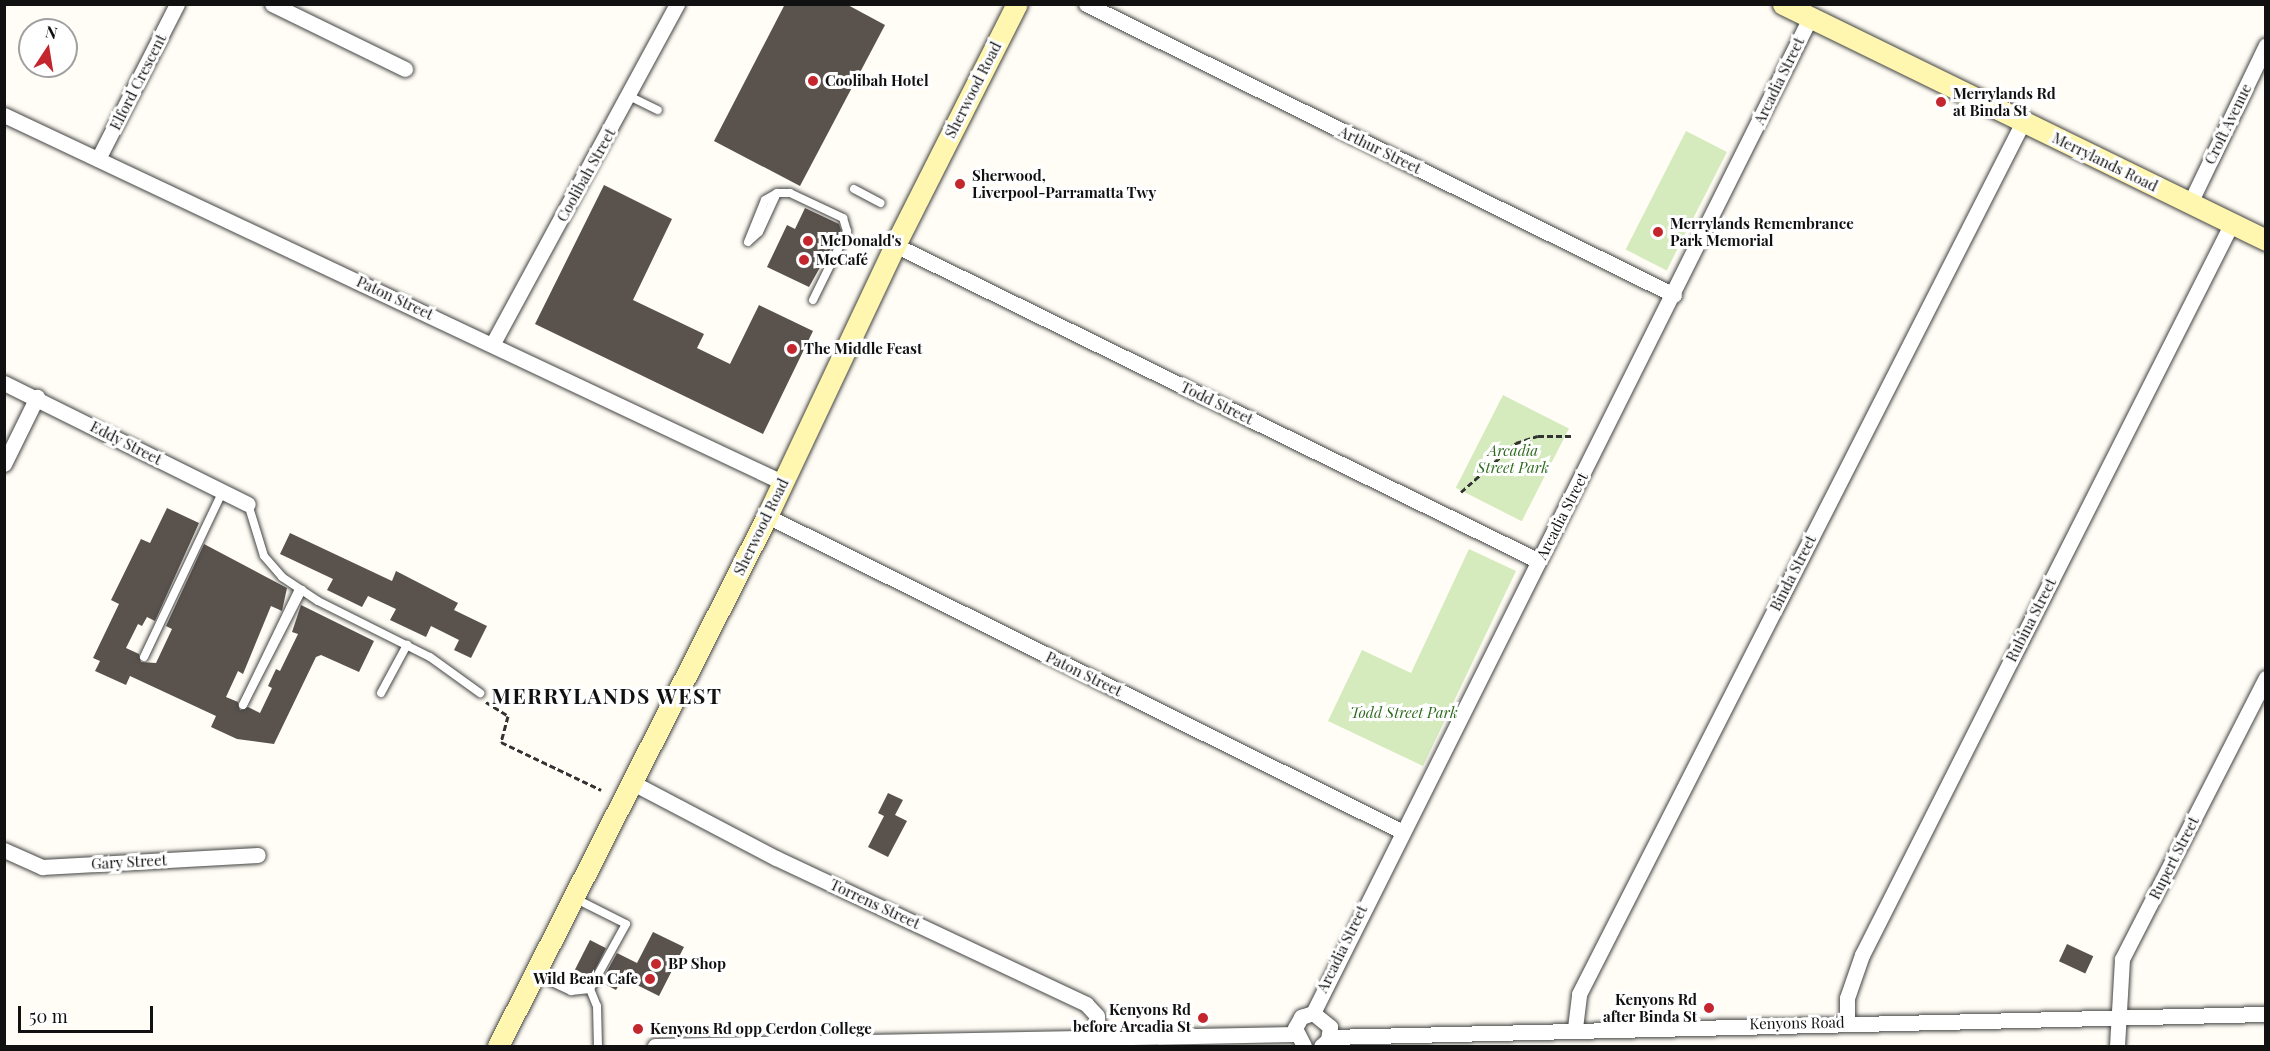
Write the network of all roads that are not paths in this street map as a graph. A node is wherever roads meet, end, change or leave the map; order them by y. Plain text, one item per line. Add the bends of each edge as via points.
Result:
1 (177, 4) edge
2 (272, 4) edge
3 (677, 4) edge
4 (1017, 4) edge
5 (1086, 4) edge
6 (1783, 4) edge
7 (1810, 18) junction
8 (2265, 45) edge
9 (405, 69) dead end
10 (629, 96) junction
11 (658, 110) dead end
12 (4, 115) edge
13 (2023, 122) junction
14 (98, 159) junction
15 (854, 189) dead end
16 (880, 203) dead end
17 (2190, 203) junction
18 (2232, 223) junction
19 (2265, 240) edge
20 (748, 242) dead end
21 (895, 245) junction
22 (1674, 295) junction
23 (813, 300) dead end
24 (493, 344) junction
25 (4, 383) edge
26 (37, 398) junction
27 (4, 464) edge
28 (784, 483) junction
29 (222, 493) junction
30 (248, 504) joint
31 (767, 516) junction
32 (1539, 561) junction
33 (302, 590) junction
34 (407, 645) junction
35 (144, 657) dead end
36 (2265, 678) edge
37 (381, 693) dead end
38 (480, 693) road end
39 (633, 783) junction
40 (1401, 831) junction
41 (4, 850) edge
42 (258, 855) dead end
43 (574, 898) junction
44 (535, 974) junction
45 (590, 989) junction
46 (1313, 1013) junction
47 (2265, 1014) edge
48 (2118, 1017) junction
49 (1847, 1022) junction
50 (1575, 1028) junction
51 (1098, 1037) junction
52 (1299, 1040) edge
53 (1325, 1042) edge
54 (928, 1044) edge
55 (498, 1047) edge
56 (598, 1047) edge
57 (655, 1047) edge
58 (2117, 1047) edge

1 - 14 street, Elford Crescent
2 - 9 street
3 - 10 street, Coolibah Street
4 - 21 main road, Sherwood Road
5 - 22 street, Arthur Street
6 - 7 main road, Merrylands Road
7 - 13 main road, Merrylands Road
7 - 22 street, Arcadia Street
8 - 17 street, Croft Avenue
10 - 11 lane
10 - 24 street, Coolibah Street
12 - 14 street, Paton Street
13 - 17 main road, Merrylands Road
13 - 50 street, Binda Street via 1579,994
14 - 24 street, Paton Street
15 - 16 lane
17 - 18 main road, Merrylands Road
18 - 19 main road, Merrylands Road
18 - 49 street, Rubina Street via 1862,956 1847,998
20 - 23 lane via 765,200 777,193 790,193 843,218 847,231
21 - 28 main road, Sherwood Road
21 - 32 street, Todd Street
22 - 32 street, Arcadia Street
24 - 28 street, Paton Street
25 - 26 street, Eddy Street
26 - 27 street
26 - 29 street, Eddy Street
28 - 31 main road, Sherwood Road
29 - 30 street, Eddy Street
29 - 35 lane
30 - 33 lane via 264,556 282,577
31 - 39 main road, Sherwood Road
31 - 40 street, Paton Street
32 - 40 street, Arcadia Street
33 - 33 lane via 300,589 243,705 246,706
33 - 34 lane
34 - 37 lane
34 - 38 lane
36 - 48 street, Rupert Street via 2122,959
39 - 43 main road, Sherwood Road
39 - 51 street, Torrens Street via 776,858 1086,1004 1097,1016
40 - 46 street, Arcadia Street
41 - 42 street, Gary Street via 42,867
43 - 44 main road, Sherwood Road
43 - 45 lane via 627,924
44 - 45 lane via 571,991
44 - 55 main road, Sherwood Road
45 - 56 lane via 597,1006
46 - 52 street, Arcadia Street via 1299,1019
46 - 53 street via 1327,1021
47 - 48 street, Kenyons Road
48 - 49 street, Kenyons Road
48 - 58 street, Rupert Street
49 - 50 street, Kenyons Road
50 - 53 street, Kenyons Road
51 - 52 street
51 - 54 street
54 - 57 street

